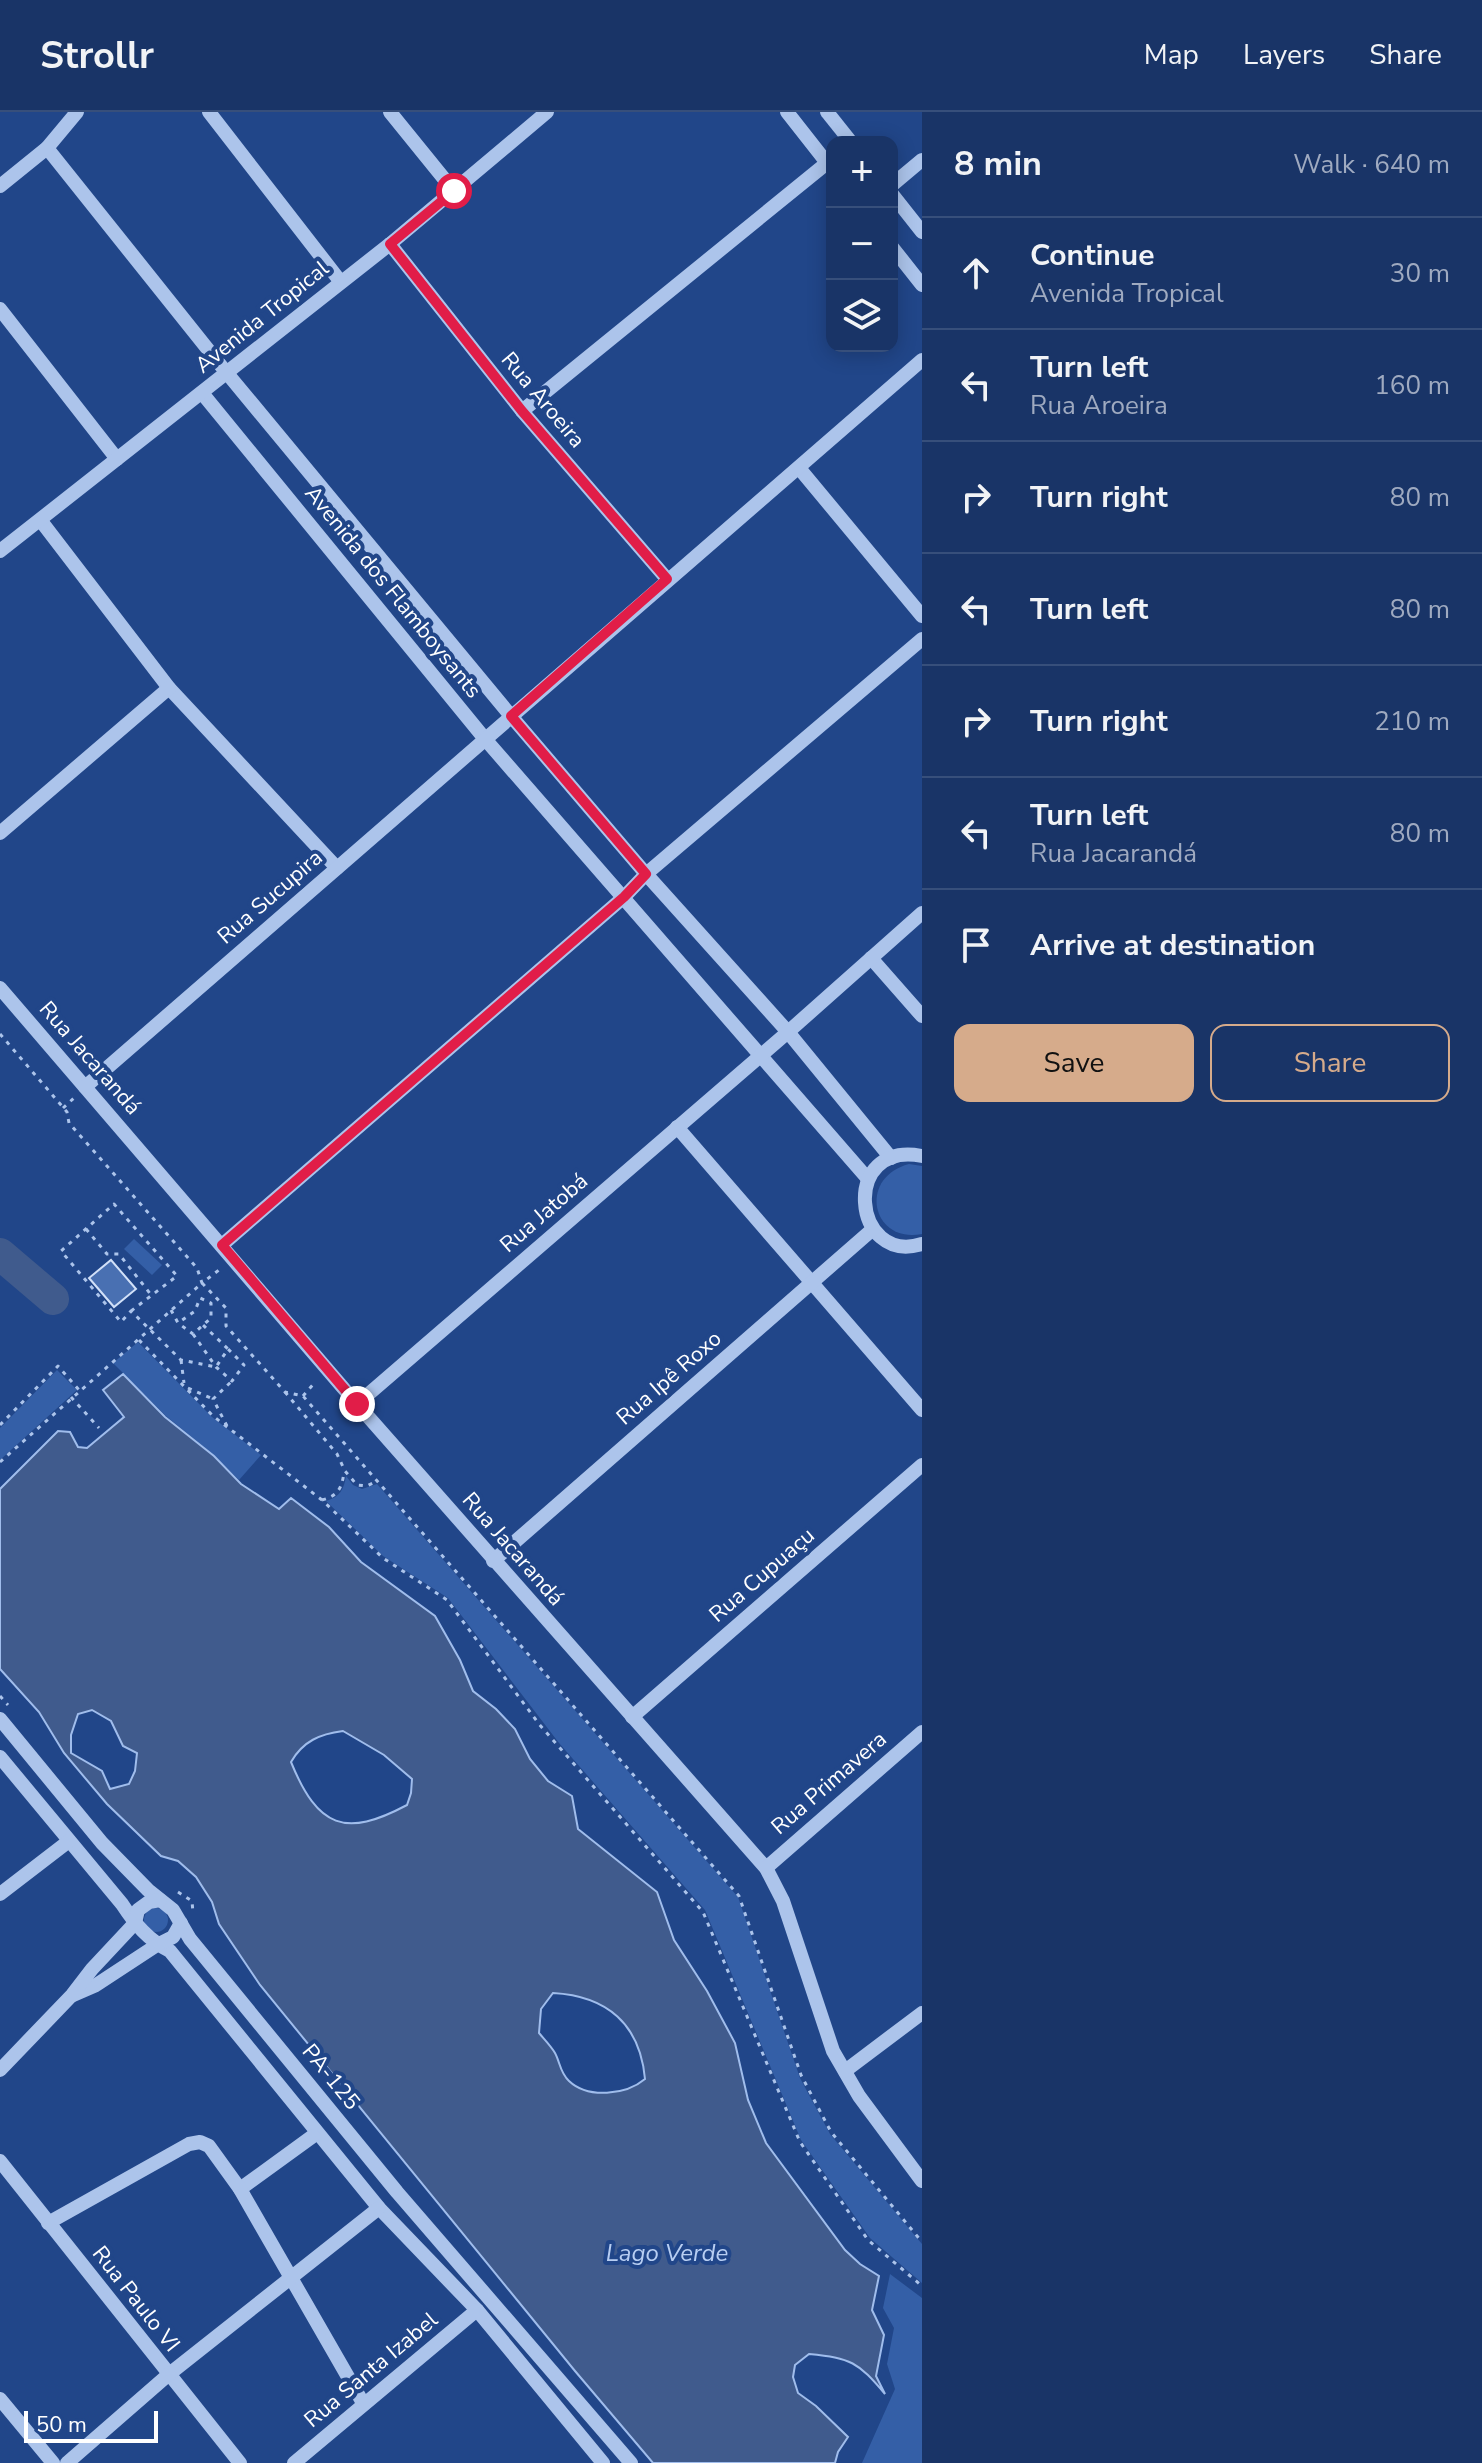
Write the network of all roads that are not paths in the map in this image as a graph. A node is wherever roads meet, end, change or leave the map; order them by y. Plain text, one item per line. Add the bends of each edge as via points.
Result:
1 (77, 112) edge
2 (209, 112) edge
3 (390, 112) edge
4 (547, 112) edge
5 (787, 112) edge
6 (827, 112) edge
7 (846, 136) edge
8 (47, 148) junction
9 (922, 160) edge
10 (826, 162) edge
11 (826, 168) edge
12 (898, 180) edge
13 (0, 186) edge
14 (454, 191) junction
15 (898, 202) edge
16 (922, 232) edge
17 (390, 244) junction
18 (898, 255) edge
19 (340, 281) junction
20 (922, 285) edge
21 (0, 309) edge
22 (922, 360) edge
23 (226, 372) junction
24 (202, 393) junction
25 (522, 411) junction
26 (117, 459) junction
27 (799, 468) junction
28 (41, 521) junction
29 (1, 549) edge
30 (667, 579) junction
31 (922, 616) edge
32 (922, 639) edge
33 (169, 688) junction
34 (511, 716) junction
35 (485, 739) junction
36 (0, 833) edge
37 (337, 868) junction
38 (646, 874) junction
39 (624, 897) junction
40 (922, 913) edge
41 (871, 958) junction
42 (0, 988) edge
43 (922, 1016) edge
44 (788, 1032) junction
45 (760, 1055) junction
46 (85, 1087) junction
47 (677, 1127) junction
48 (922, 1156) edge
49 (891, 1158) junction
50 (868, 1179) junction
51 (873, 1229) junction
52 (922, 1244) edge
53 (222, 1245) junction
54 (812, 1283) junction
55 (357, 1404) junction
56 (922, 1410) edge
57 (922, 1465) edge
58 (493, 1561) junction
59 (632, 1717) junction
60 (0, 1719) edge
61 (922, 1732) edge
62 (0, 1757) edge
63 (69, 1841) junction
64 (766, 1868) junction
65 (0, 1894) edge
66 (164, 1896) junction
67 (186, 1922) junction
68 (135, 1923) junction
69 (157, 1945) junction
70 (72, 1995) junction
71 (922, 2013) edge
72 (0, 2070) edge
73 (845, 2071) junction
74 (313, 2136) dead end
75 (0, 2161) edge
76 (922, 2181) edge
77 (240, 2189) junction
78 (379, 2208) junction
79 (48, 2223) junction
80 (291, 2277) junction
81 (477, 2310) junction
82 (168, 2375) junction
83 (0, 2399) edge
84 (363, 2403) junction
85 (600, 2462) edge
86 (53, 2463) edge
87 (67, 2463) edge
88 (240, 2463) edge
89 (294, 2463) edge
90 (631, 2463) edge

1 - 8 street
2 - 19 street
3 - 14 street
4 - 14 street, Avenida Tropical
5 - 10 street
6 - 7 street
8 - 13 street
8 - 23 street, Avenida dos Flamboysants
9 - 12 street
11 - 25 street
14 - 17 street, Avenida Tropical
15 - 16 street
17 - 19 street, Avenida Tropical
17 - 25 street, Rua Aroeira
18 - 20 street
19 - 23 street, Avenida Tropical
21 - 26 street
22 - 27 street, Rua Sucupira
23 - 24 street, Avenida Tropical
23 - 34 street, Avenida dos Flamboysants
24 - 26 street, Avenida Tropical
24 - 35 street, Avenida dos Flamboysants
25 - 30 street, Rua Aroeira
26 - 28 street, Avenida Tropical
27 - 30 street, Rua Sucupira
27 - 31 street
28 - 29 street, Avenida Tropical
28 - 33 street
30 - 34 street, Rua Sucupira
32 - 38 street
33 - 36 street
33 - 37 street
34 - 35 street, Rua Sucupira
34 - 38 street, Avenida dos Flamboysants
35 - 37 street, Rua Sucupira
35 - 39 street, Avenida dos Flamboysants
37 - 46 street, Rua Sucupira
38 - 39 street
38 - 44 street, Avenida dos Flamboysants
39 - 45 street, Avenida dos Flamboysants
39 - 53 street
40 - 41 street
41 - 43 street
41 - 44 street
42 - 46 street, Rua Jacarandá
44 - 45 street, Rua Jatobá
44 - 49 street, Avenida dos Flamboysants
45 - 47 street, Rua Jatobá
45 - 50 street, Avenida dos Flamboysants
46 - 53 street, Rua Jacarandá
47 - 54 street
47 - 55 street, Rua Jatobá
48 - 49 street
49 - 50 street
50 - 51 street via 863,1196
51 - 52 street via 900,1245
51 - 54 street, Rua Ipê Roxo
53 - 55 street, Rua Jacarandá
54 - 56 street
54 - 58 street, Rua Ipê Roxo
55 - 58 street, Rua Jacarandá
57 - 59 street, Rua Cupuaçu
58 - 59 street, Rua Jacarandá
59 - 64 street, Rua Jacarandá
60 - 66 street, PA-125 / PA-125 via 102,1843
61 - 64 street, Rua Primavera
62 - 63 street, PA-125 / PA-125
63 - 65 street
63 - 68 street, PA-125 / PA-125
64 - 73 street, Rua Jacarandá
66 - 67 street, PA-125 / PA-125
66 - 68 street via 143,1905
67 - 69 street
67 - 90 street, PA-125 / PA-125 via 190,1939 397,2192
68 - 69 street, PA-125 / PA-125
68 - 70 street
69 - 70 street
69 - 78 street, PA-125 / PA-125 via 170,1951
70 - 72 street
71 - 73 street
73 - 76 street, Rua Jacarandá
74 - 77 street
75 - 79 street, Rua Paulo VI
77 - 79 street via 209,2146 200,2142
77 - 80 street
78 - 80 street
78 - 81 street, PA-125 / PA-125
79 - 82 street, Rua Paulo VI
80 - 82 street
80 - 84 street
81 - 84 street, Rua Santa Izabel
81 - 85 street, PA-125 / PA-125
82 - 87 street
82 - 88 street, Rua Paulo VI
83 - 86 street
84 - 89 street, Rua Santa Izabel

